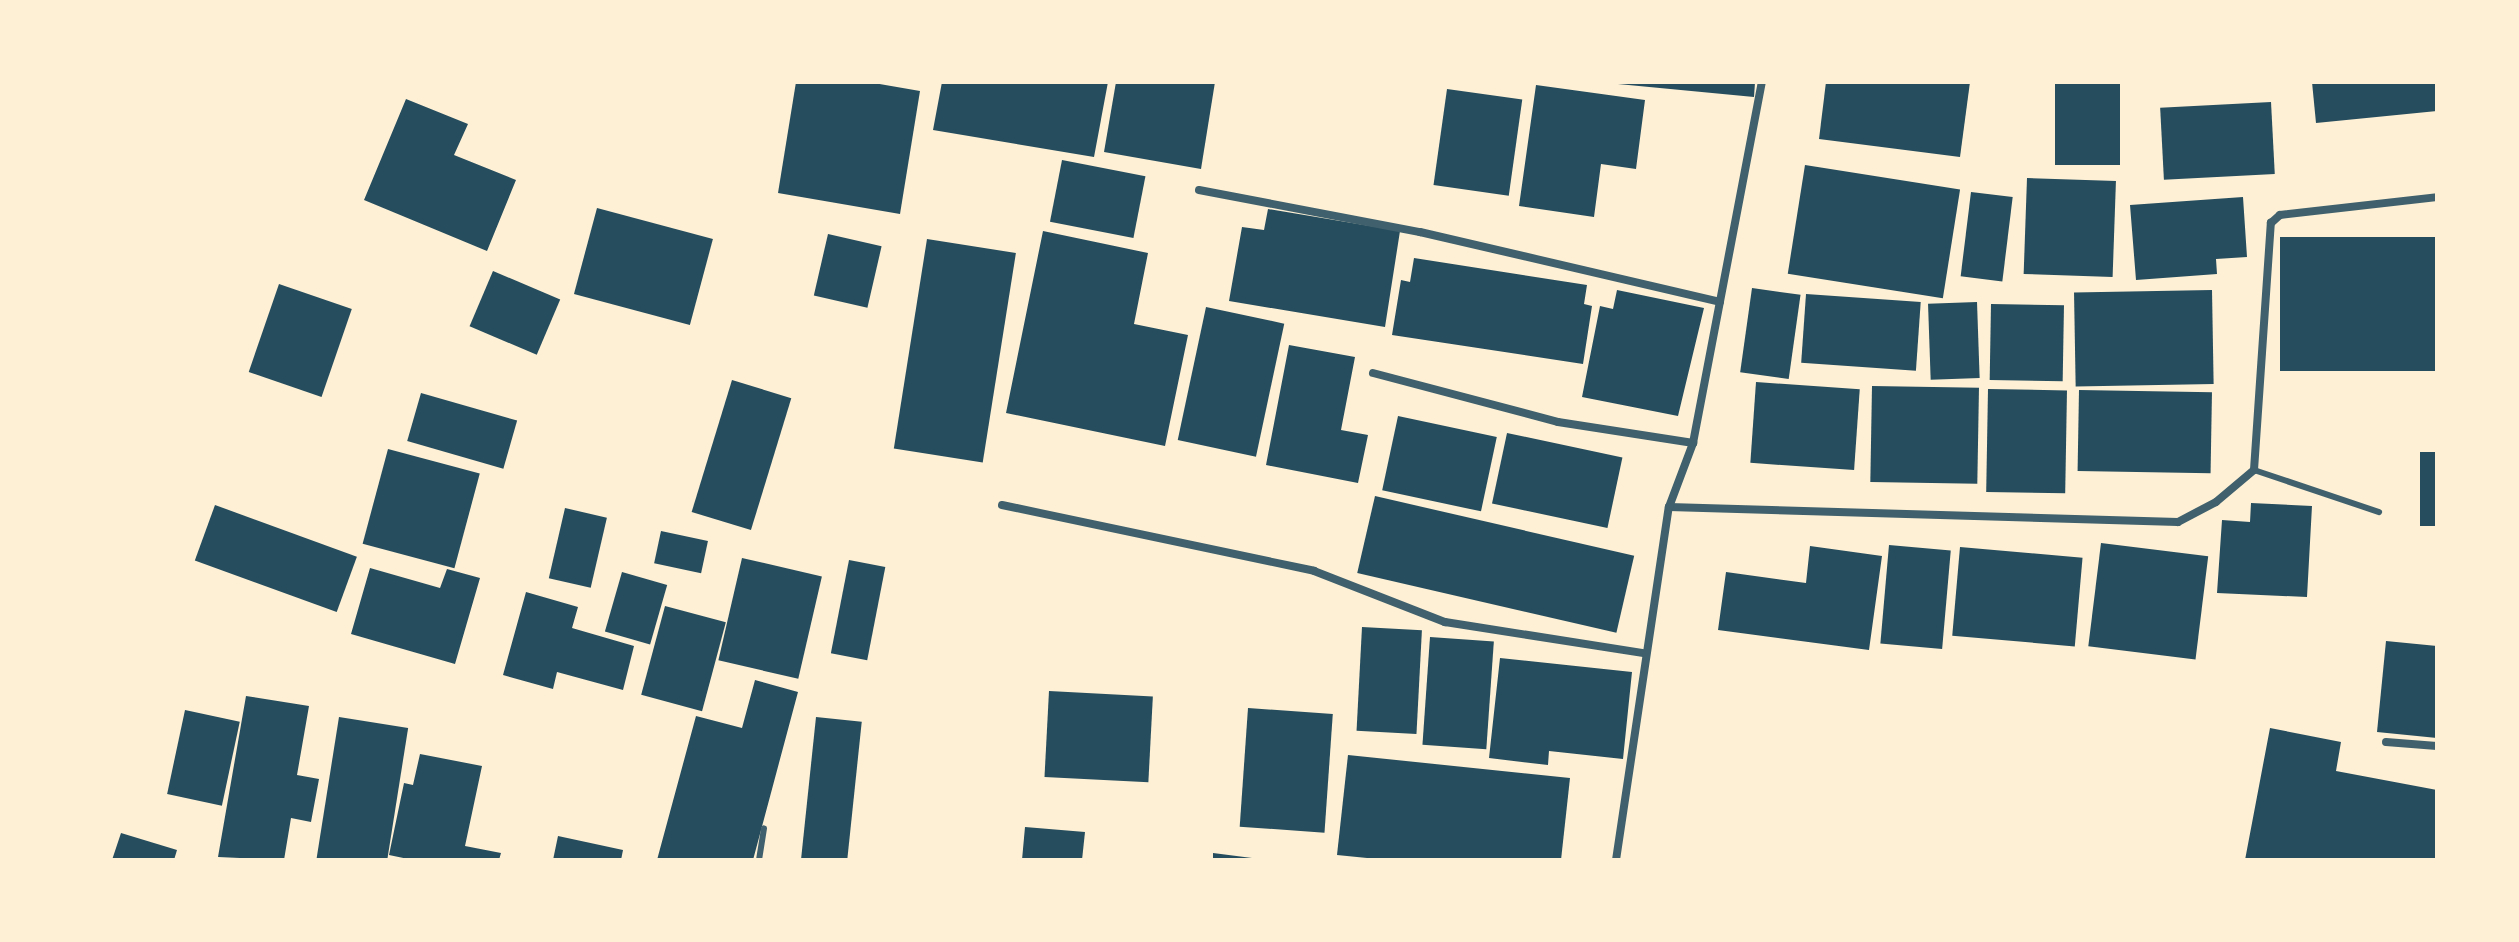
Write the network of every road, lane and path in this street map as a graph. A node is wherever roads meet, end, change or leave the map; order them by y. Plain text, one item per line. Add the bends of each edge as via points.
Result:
1 (1762, 82) edge
2 (1199, 190) dead end
3 (2437, 197) edge
4 (1720, 302) junction
5 (1373, 373) dead end
6 (1693, 443) junction
7 (2254, 470) junction
8 (1002, 505) dead end
9 (1669, 507) junction
10 (2379, 512) dead end
11 (1644, 653) junction
12 (2386, 742) dead end
13 (2437, 746) edge
14 (764, 828) dead end
15 (759, 860) edge
16 (1616, 860) edge

1 - 4 street
2 - 4 street via 1420,232
3 - 7 street via 2280,215 2271,223
4 - 6 street
5 - 6 street via 1558,422
6 - 9 street
7 - 9 street via 2216,502 2178,522
7 - 10 lane
8 - 11 street via 1314,571 1445,622
9 - 11 street
11 - 16 street
12 - 13 street
14 - 15 lane

